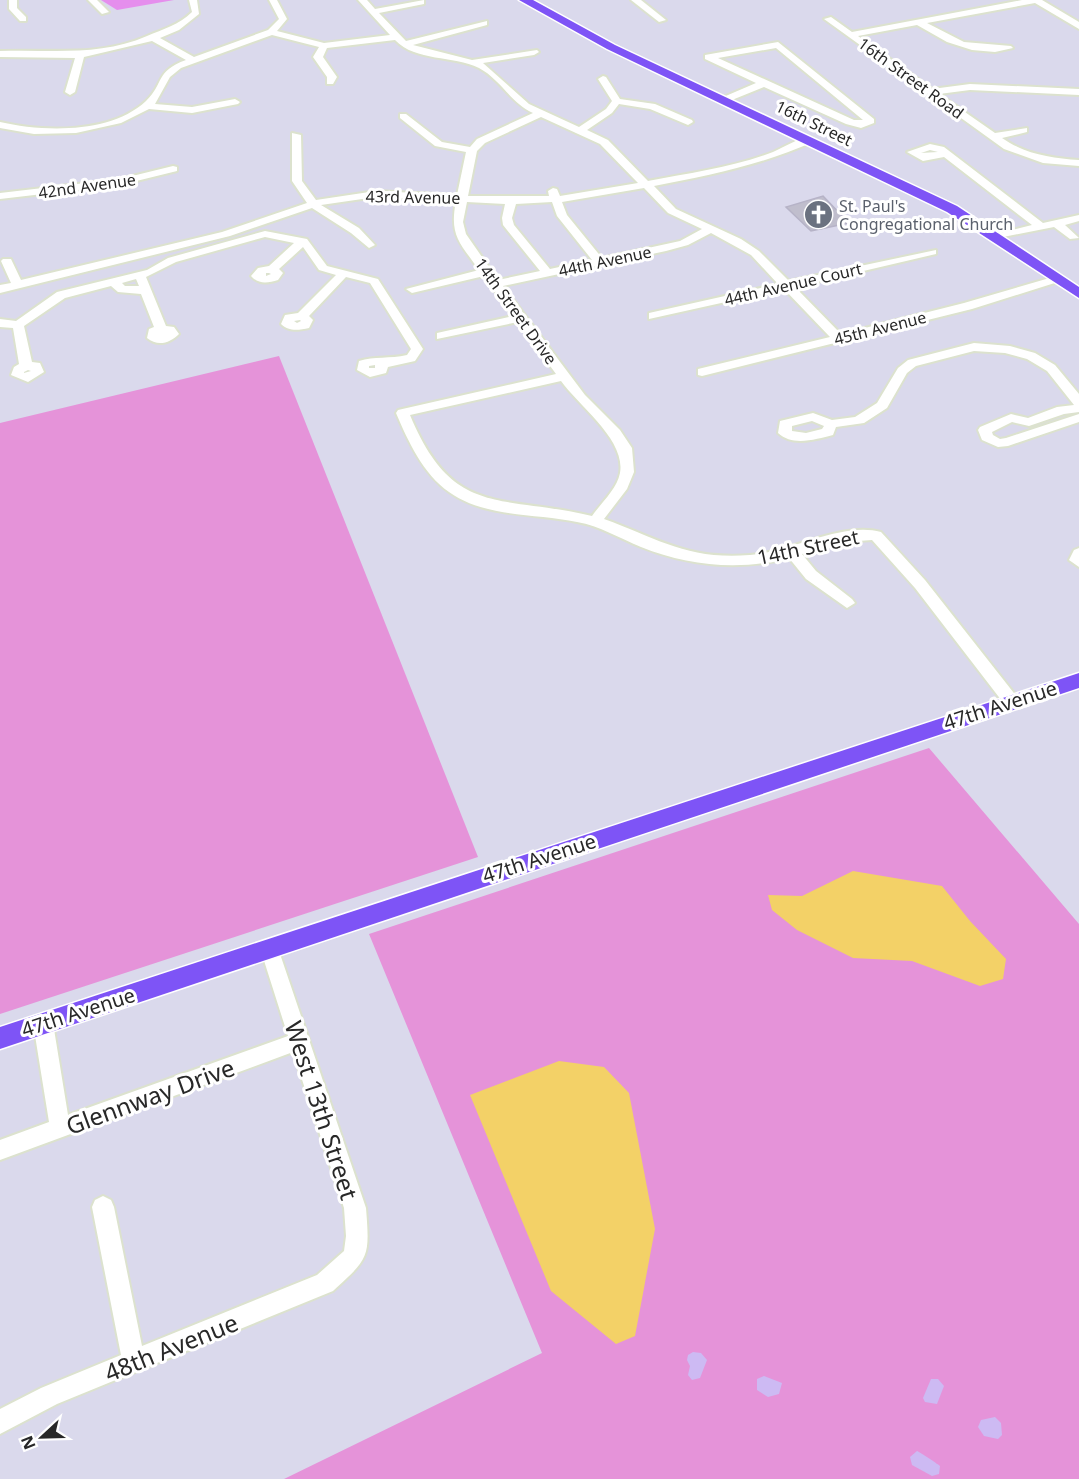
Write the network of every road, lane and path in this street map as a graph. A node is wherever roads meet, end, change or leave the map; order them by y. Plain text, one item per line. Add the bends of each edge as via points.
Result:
1 (13, 0) edge
2 (92, 0) edge
3 (194, 0) edge
4 (273, 0) edge
5 (362, 0) edge
6 (525, 0) edge
7 (635, 0) edge
8 (1036, 0) edge
9 (421, 2) dead end
10 (105, 12) dead end
11 (372, 12) junction
12 (828, 19) dead end
13 (24, 20) dead end
14 (662, 20) dead end
15 (919, 22) junction
16 (484, 23) dead end
17 (1079, 27) edge
18 (271, 32) junction
19 (850, 35) junction
20 (151, 37) junction
21 (399, 40) junction
22 (324, 46) junction
23 (1008, 48) dead end
24 (534, 52) dead end
25 (0, 54) edge
26 (80, 55) junction
27 (193, 60) junction
28 (474, 62) junction
29 (603, 79) dead end
30 (330, 82) dead end
31 (764, 83) junction
32 (70, 92) dead end
33 (929, 92) junction
34 (1079, 92) edge
35 (724, 100) junction
36 (617, 101) junction
37 (235, 102) dead end
38 (147, 106) junction
39 (539, 114) junction
40 (403, 116) dead end
41 (688, 122) dead end
42 (0, 125) edge
43 (13, 129) junction
44 (581, 130) junction
45 (1023, 130) dead end
46 (297, 135) dead end
47 (993, 137) junction
48 (0, 139) edge
49 (809, 140) junction
50 (472, 150) junction
51 (946, 154) junction
52 (1043, 160) junction
53 (1079, 163) edge
54 (172, 169) dead end
55 (1033, 172) dead end
56 (646, 185) junction
57 (554, 195) junction
58 (0, 196) edge
59 (460, 198) junction
60 (511, 201) junction
61 (313, 203) junction
62 (1079, 218) edge
63 (1056, 223) junction
64 (1040, 226) junction
65 (710, 229) junction
66 (245, 234) junction
67 (997, 237) junction
68 (1074, 237) dead end
69 (230, 239) junction
70 (303, 241) junction
71 (369, 245) dead end
72 (932, 252) dead end
73 (8, 261) dead end
74 (599, 262) junction
75 (84, 268) junction
76 (272, 269) dead end
77 (488, 272) junction
78 (66, 273) junction
79 (344, 273) junction
80 (547, 273) junction
81 (140, 275) junction
82 (1057, 279) junction
83 (114, 282) junction
84 (17, 284) junction
85 (496, 284) junction
86 (92, 286) junction
87 (787, 286) junction
88 (0, 289) edge
89 (412, 289) dead end
90 (145, 290) junction
91 (74, 291) junction
92 (1079, 294) edge
93 (302, 316) dead end
94 (653, 316) dead end
95 (521, 318) junction
96 (0, 323) edge
97 (18, 325) junction
98 (161, 329) dead end
99 (441, 336) dead end
100 (838, 338) junction
101 (383, 364) dead end
102 (26, 366) dead end
103 (702, 372) dead end
104 (564, 376) junction
105 (1079, 402) edge
106 (1079, 408) edge
107 (1079, 418) edge
108 (831, 424) dead end
109 (595, 521) junction
110 (792, 552) junction
111 (1079, 552) edge
112 (1079, 562) edge
113 (847, 603) dead end
114 (1079, 680) edge
115 (1011, 701) junction
116 (268, 948) junction
117 (43, 1023) junction
118 (0, 1038) edge
119 (299, 1041) junction
120 (60, 1128) junction
121 (0, 1150) edge
122 (103, 1207) dead end
123 (341, 1271) joint
124 (134, 1361) junction
125 (0, 1422) edge

1 - 13 street via 14,9
2 - 10 street
3 - 20 street via 196,12 190,20
4 - 18 street via 283,19
5 - 11 street
6 - 35 main road, 16th Street via 611,47
7 - 14 street
8 - 15 street
8 - 17 street
9 - 11 street
11 - 21 street
12 - 19 street, 16th Street Road
15 - 19 street
15 - 23 street via 941,38 958,44 993,50
16 - 21 street
18 - 22 street
18 - 27 street
19 - 33 street, 16th Street Road
20 - 26 street
20 - 27 street
21 - 22 street
21 - 28 street via 430,57
22 - 30 street via 318,57 332,76
24 - 28 street
25 - 26 street
26 - 32 street
27 - 38 street via 166,74
28 - 39 street via 494,73
29 - 36 street
31 - 31 street via 708,57 778,45 870,121 861,125 850,122
31 - 35 street
33 - 34 street via 970,87
33 - 47 street, 16th Street Road
35 - 49 main road, 16th Street
36 - 41 street via 652,106
36 - 44 street
37 - 38 street via 192,110
38 - 43 street via 113,122 76,130
39 - 44 street
39 - 50 street via 481,141
40 - 50 street via 439,144
42 - 43 street
43 - 48 street
44 - 56 street via 604,142
45 - 47 street
46 - 61 street via 297,181
47 - 52 street, 16th Street Road
49 - 56 street, 43rd Avenue via 775,155
49 - 67 main road, 16th Street via 952,209
50 - 59 street, 14th Street Drive
51 - 51 street via 933,147 912,153 919,158
51 - 64 street
52 - 53 street, 16th Street Road
52 - 55 street
54 - 58 street, 42nd Avenue via 120,182
56 - 57 street, 43rd Avenue
56 - 65 street via 672,211
57 - 60 street, 43rd Avenue
57 - 74 street via 562,216
59 - 60 street, 43rd Avenue
59 - 61 street, 43rd Avenue via 376,194
59 - 77 street, 14th Street Drive via 456,222 460,234
60 - 80 street via 509,225
61 - 66 street, 43rd Avenue
61 - 71 street via 323,213 360,233
62 - 63 street
63 - 64 street
63 - 68 street
64 - 67 street
65 - 74 street, 44th Avenue via 684,243
65 - 87 street via 744,245
66 - 69 street
66 - 70 street via 270,233
67 - 82 main road, 16th Street
69 - 75 street
69 - 81 street
70 - 76 street
70 - 79 street via 323,268
72 - 87 street, 44th Avenue Court
73 - 84 street
74 - 80 street, 44th Avenue
75 - 78 street
75 - 86 street
77 - 85 street, 14th Street Drive
77 - 89 street
78 - 84 street
78 - 91 street
79 - 93 street
79 - 101 street via 374,281 417,349 414,356
80 - 85 street, 44th Avenue
81 - 83 street
81 - 90 street
82 - 92 main road, 16th Street
82 - 100 street, 45th Avenue
83 - 86 street
83 - 90 street via 122,290
84 - 88 street
85 - 95 street, 14th Street Drive
86 - 91 street
87 - 94 street, 44th Avenue Court
87 - 100 street
90 - 98 street
91 - 97 street via 48,303
95 - 99 street
95 - 104 street, 14th Street Drive
96 - 97 street
97 - 102 street
100 - 103 street, 45th Avenue
104 - 109 street, 14th Street Drive via 625,448 627,472 620,489
104 - 109 street, 14th Street via 403,413 441,479 456,490 498,506
105 - 108 street via 1051,368 1031,356 1006,349 974,347 912,363 902,371 876,411 859,420
106 - 107 street via 1062,410 1034,426
109 - 110 street, 14th Street via 647,544 687,556 751,560
110 - 113 street via 811,575
110 - 115 street, 14th Street via 857,534 876,535 920,584
111 - 112 street
114 - 115 main road, 47th Avenue
115 - 116 main road, 47th Avenue
116 - 117 main road, 47th Avenue
116 - 119 street, West 13th Street
117 - 118 main road, 47th Avenue
117 - 120 street
119 - 120 street, Glennway Drive
119 - 123 street, West 13th Street via 355,1208 354,1257
120 - 121 street, Glennway Drive
122 - 124 street
123 - 124 street, 48th Avenue via 325,1283
124 - 125 street, 48th Avenue via 49,1396

